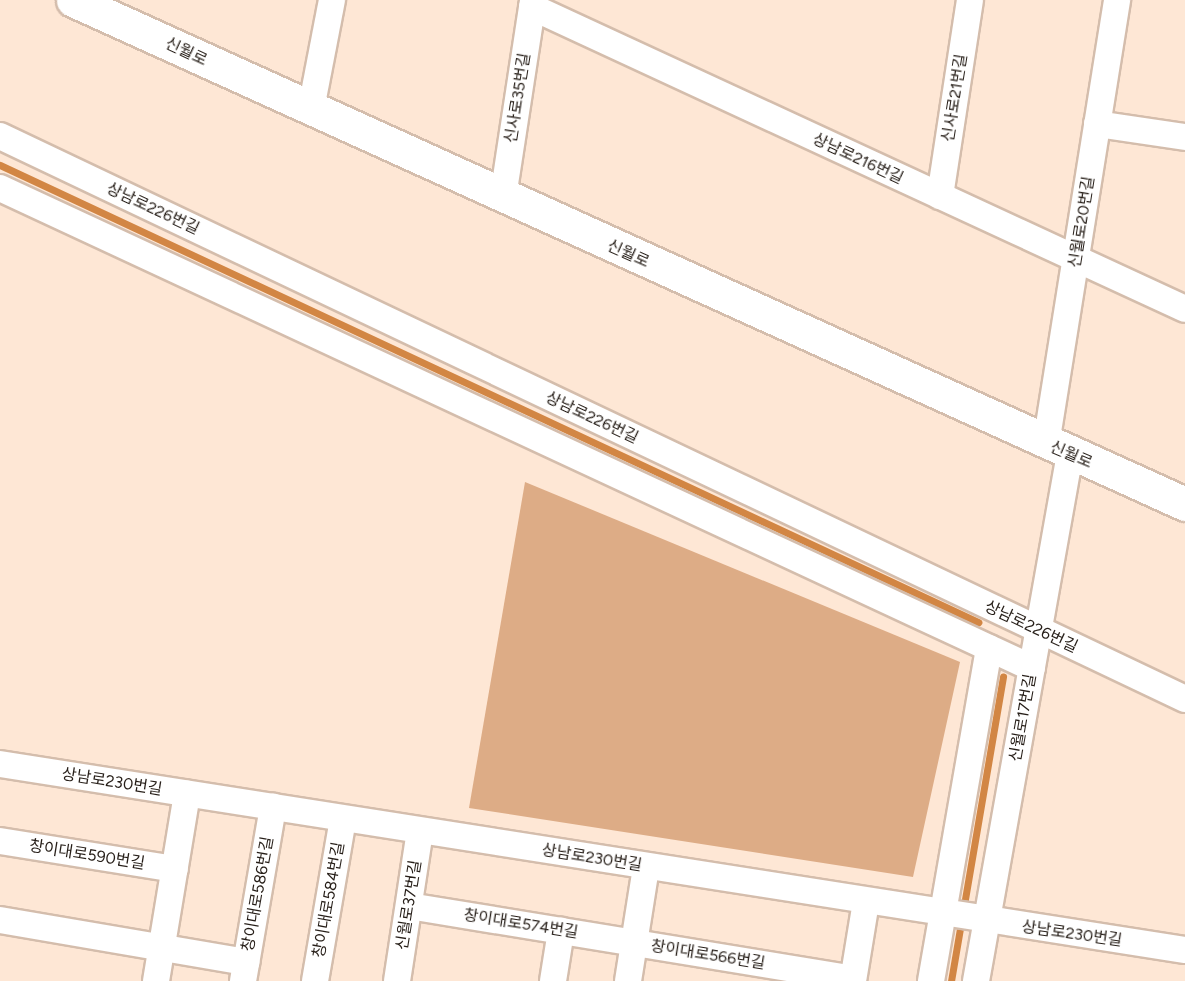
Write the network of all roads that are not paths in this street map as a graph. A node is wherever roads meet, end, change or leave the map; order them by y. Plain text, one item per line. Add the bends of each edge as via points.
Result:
1 (332, 0) edge
2 (970, 0) edge
3 (1117, 0) edge
4 (86, 3) edge
5 (533, 4) edge
6 (311, 109) junction
7 (1097, 124) junction
8 (0, 136) edge
9 (1185, 137) edge
10 (0, 188) edge
11 (940, 196) junction
12 (502, 197) junction
13 (1076, 259) junction
14 (1185, 309) edge
15 (1058, 449) junction
16 (1185, 504) edge
17 (1039, 631) junction
18 (989, 648) junction
19 (1032, 668) junction
20 (1185, 699) edge
21 (0, 764) edge
22 (187, 794) junction
23 (273, 807) junction
24 (342, 819) junction
25 (420, 831) junction
26 (0, 841) edge
27 (646, 867) junction
28 (175, 869) junction
29 (866, 903) junction
30 (409, 906) junction
31 (945, 915) junction
32 (0, 920) edge
33 (982, 921) junction
34 (561, 931) junction
35 (634, 943) junction
36 (162, 946) junction
37 (1185, 950) edge
38 (244, 971) edge
39 (853, 980) edge
40 (156, 981) edge
41 (315, 981) edge
42 (400, 981) edge
43 (553, 981) edge
44 (628, 981) edge
45 (931, 981) edge
46 (976, 981) edge

1 - 6 street
2 - 11 street, 신사로21번길
3 - 7 street, 신월로20번길
4 - 6 street, 신월로
5 - 11 street, 상남로216번길
5 - 12 street, 신사로35번길
6 - 12 street, 신월로
7 - 9 street
7 - 13 street, 신월로20번길
8 - 17 street, 상남로226번길
10 - 18 street
11 - 13 street, 상남로216번길
12 - 15 street, 신월로
13 - 14 street, 상남로216번길
13 - 15 street, 신월로20번길
15 - 16 street, 신월로
15 - 17 street, 신월로17번길
17 - 19 street, 신월로17번길
17 - 20 street, 상남로226번길
18 - 19 street
18 - 31 street
19 - 33 street, 신월로17번길
21 - 22 street, 상남로230번길
22 - 23 street, 상남로230번길
22 - 28 street
23 - 24 street, 상남로230번길
23 - 38 street, 창이대로586번길
24 - 25 street, 상남로230번길
24 - 41 street, 창이대로584번길
25 - 27 street, 상남로230번길
25 - 30 street, 신월로37번길
26 - 28 street, 창이대로590번길
27 - 29 street, 상남로230번길
27 - 35 street
28 - 36 street
29 - 31 street, 상남로230번길
29 - 39 street, 창이대로566번길
30 - 34 street, 창이대로574번길
30 - 42 street, 신월로37번길
31 - 33 street, 상남로230번길
31 - 45 street
32 - 36 street
33 - 37 street, 상남로230번길
33 - 46 street, 신월로17번길
34 - 35 street, 창이대로574번길
34 - 43 street
35 - 39 street, 창이대로566번길
35 - 44 street
36 - 38 street
36 - 40 street

